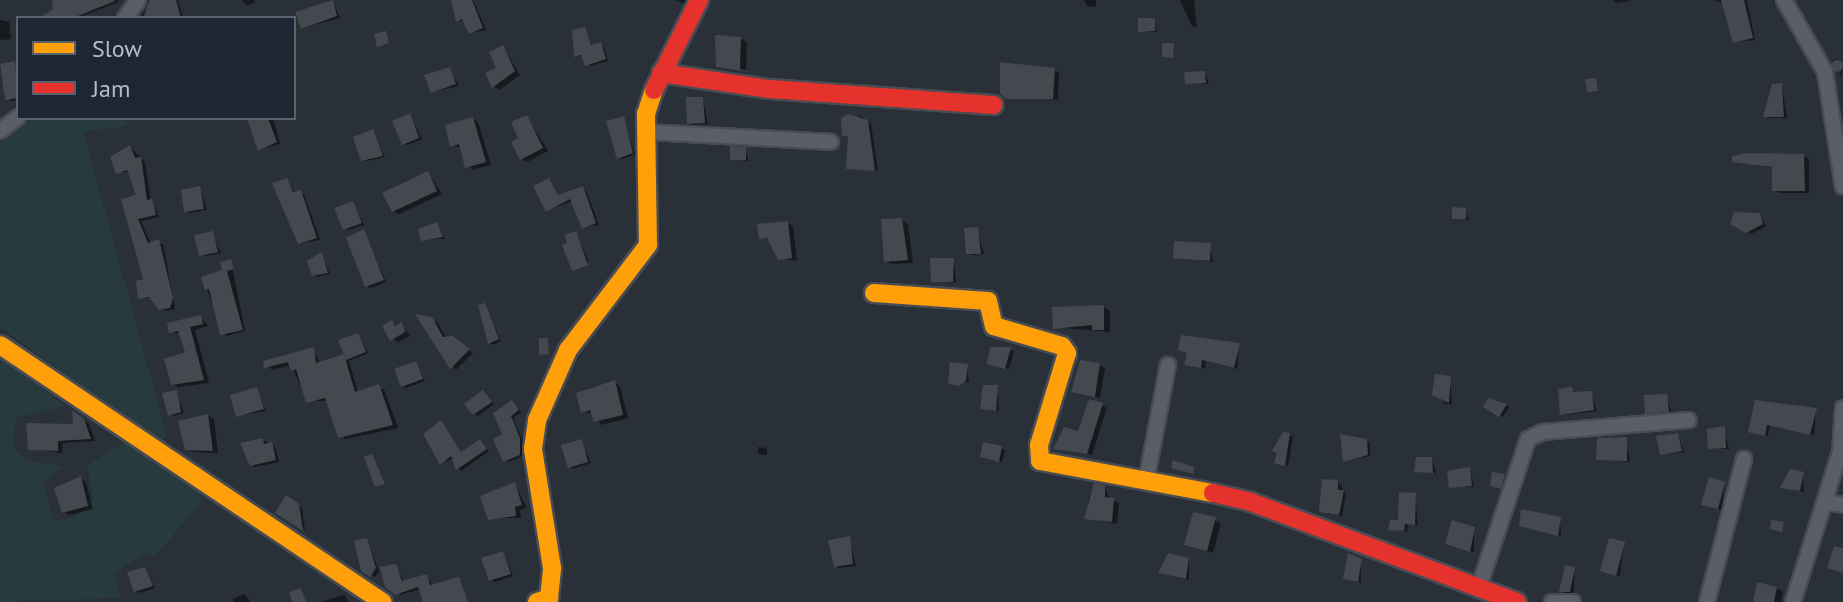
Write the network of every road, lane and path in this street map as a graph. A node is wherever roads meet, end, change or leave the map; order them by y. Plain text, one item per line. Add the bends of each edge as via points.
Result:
1 (699, 0) edge
2 (1784, 0) edge
3 (661, 73) junction
4 (993, 105) dead end
5 (16, 119) edge
6 (0, 131) edge
7 (647, 132) junction
8 (831, 142) dead end
9 (1843, 187) edge
10 (874, 293) dead end
11 (0, 345) edge
12 (1168, 365) dead end
13 (1843, 408) edge
14 (1689, 420) dead end
15 (1744, 459) dead end
16 (1147, 477) junction
17 (1825, 502) junction
18 (1843, 505) edge
19 (1478, 590) junction
20 (383, 602) edge
21 (537, 602) edge
22 (1517, 602) edge
23 (1552, 602) edge
24 (1573, 602) edge
25 (1707, 602) edge
26 (1793, 602) edge

1 - 3 street
2 - 9 street via 1825,72
3 - 4 street via 770,89
3 - 7 street via 646,114
5 - 6 street
7 - 8 street
7 - 21 street via 648,245 568,350 537,420 533,449 552,568 549,598
10 - 16 street via 988,301 994,326 1062,346 1067,353 1039,445 1040,461
11 - 20 street
12 - 16 street
13 - 17 street via 1840,452
14 - 19 street via 1543,432 1528,439
15 - 25 street
16 - 19 street via 1251,502
17 - 18 street
17 - 26 street
19 - 22 street
23 - 24 street

